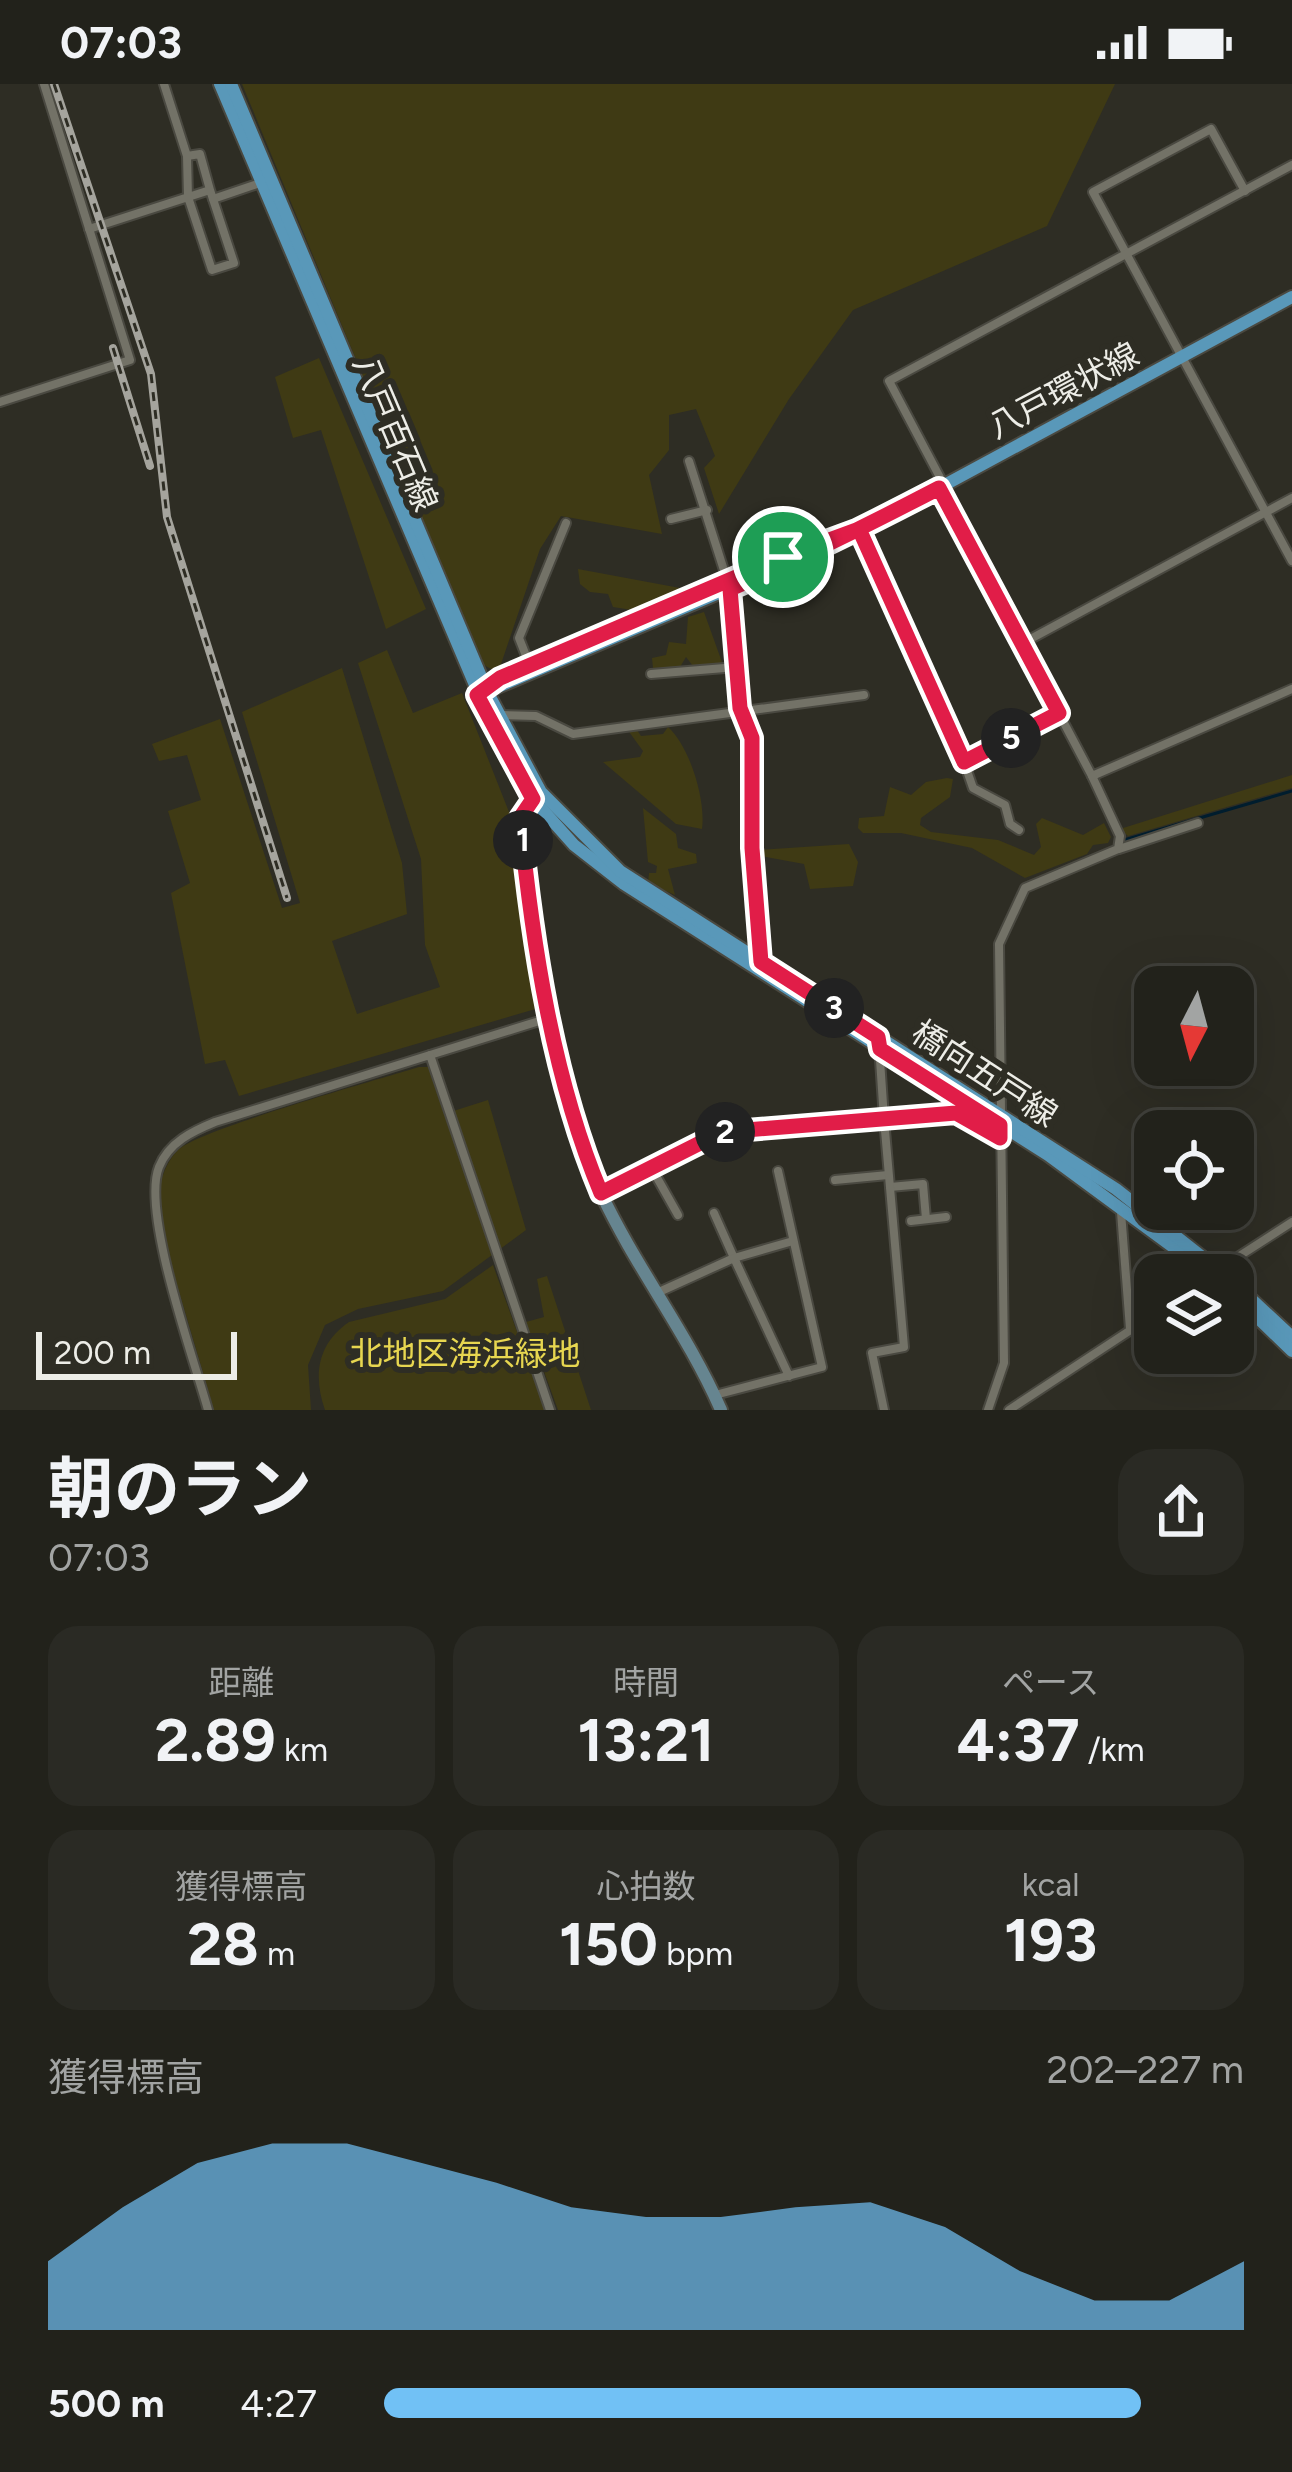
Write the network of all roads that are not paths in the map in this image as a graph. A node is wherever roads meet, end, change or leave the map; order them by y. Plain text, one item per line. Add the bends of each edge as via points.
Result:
1 (44, 84) edge
2 (164, 84) edge
3 (220, 84) edge
4 (231, 84) edge
5 (187, 156) junction
6 (1292, 165) edge
7 (266, 181) junction
8 (1245, 190) junction
9 (212, 195) junction
10 (188, 197) junction
11 (89, 229) junction
12 (1126, 254) junction
13 (1292, 297) edge
14 (1182, 357) junction
15 (0, 402) edge
16 (689, 461) dead end
17 (942, 486) junction
18 (1292, 498) edge
19 (707, 510) junction
20 (1266, 512) junction
21 (671, 520) dead end
22 (566, 524) dead end
23 (859, 529) junction
24 (1292, 561) edge
25 (729, 585) junction
26 (1023, 643) junction
27 (530, 665) junction
28 (737, 667) junction
29 (651, 674) dead end
30 (1292, 689) edge
31 (483, 691) junction
32 (864, 695) dead end
33 (740, 708) junction
34 (1059, 713) junction
35 (499, 716) junction
36 (964, 762) junction
37 (1092, 776) junction
38 (537, 795) junction
39 (1198, 824) dead end
40 (1018, 830) dead end
41 (1118, 849) junction
42 (762, 967) junction
43 (551, 1018) junction
44 (879, 1043) junction
45 (430, 1055) junction
46 (884, 1119) junction
47 (995, 1125) junction
48 (651, 1167) junction
49 (778, 1171) dead end
50 (889, 1175) junction
51 (835, 1180) dead end
52 (890, 1187) junction
53 (601, 1193) junction
54 (1120, 1204) junction
55 (714, 1213) dead end
56 (678, 1215) dead end
57 (946, 1217) dead end
58 (926, 1219) junction
59 (911, 1221) dead end
60 (1292, 1222) edge
61 (794, 1241) junction
62 (1188, 1254) edge
63 (1191, 1254) edge
64 (1245, 1254) edge
65 (734, 1258) junction
66 (659, 1292) junction
67 (1254, 1302) edge
68 (1254, 1315) edge
69 (1134, 1327) edge
70 (1130, 1330) junction
71 (1292, 1337) edge
72 (1292, 1352) edge
73 (789, 1376) junction
74 (715, 1395) junction
75 (208, 1410) edge
76 (550, 1410) edge
77 (721, 1410) edge
78 (884, 1410) edge
79 (988, 1410) edge
80 (1009, 1410) edge

1 - 11 street
2 - 5 street
3 - 7 main road, 八戸百石線
4 - 7 main road, 八戸百石線
5 - 9 street via 200,154
5 - 10 street
6 - 8 street
7 - 9 street
7 - 31 main road, 八戸百石線
8 - 12 street
8 - 12 street via 1210,129 1093,192
9 - 10 street
9 - 10 street via 234,263 212,270
10 - 11 street
11 - 15 street via 130,361
12 - 14 street
12 - 17 street via 889,382
13 - 14 main road, 八戸環状線
14 - 17 main road, 八戸環状線
14 - 20 street
16 - 19 street
17 - 23 main road, 八戸環状線
17 - 26 street
18 - 20 street
19 - 21 street
19 - 25 street
20 - 24 street
20 - 26 street
22 - 27 street via 519,638
23 - 25 main road, 八戸環状線
23 - 36 street
25 - 27 main road, 八戸環状線
25 - 28 street
25 - 31 main road, 八戸環状線
26 - 34 street
27 - 31 main road, 八戸環状線
28 - 29 street
28 - 33 street
30 - 37 street
31 - 35 main road, 八戸百石線
31 - 38 main road, 八戸百石線
32 - 33 street
33 - 35 street via 573,734 536,716
33 - 42 street via 752,738
34 - 36 street
34 - 37 street
35 - 38 main road, 八戸百石線
36 - 40 street via 974,788 1005,805
37 - 41 street via 1120,836
38 - 42 main road, 橋向五戸線 via 608,873
38 - 43 street via 521,811 520,826
39 - 41 street
41 - 47 street via 1025,888 1014,910 997,965
42 - 44 main road, 橋向五戸線
43 - 45 street
43 - 53 street
44 - 46 street
44 - 47 main road, 橋向五戸線
45 - 75 street via 215,1122 190,1133 160,1165 154,1210
45 - 76 street
46 - 47 street via 956,1113
46 - 48 street via 722,1132
46 - 50 street
47 - 54 main road, 橋向五戸線
47 - 63 main road, 橋向五戸線 via 1116,1190
47 - 79 street via 1004,1363
48 - 53 street
48 - 56 street
49 - 61 street
50 - 51 street
50 - 52 street
52 - 58 street via 923,1184
52 - 78 street via 904,1346 872,1353
53 - 66 street
54 - 62 main road, 橋向五戸線
54 - 70 street
55 - 65 street
57 - 58 street
58 - 59 street
60 - 64 street
61 - 65 street
61 - 73 street via 822,1367
65 - 66 street
65 - 73 street
66 - 74 street
67 - 71 main road
68 - 72 main road
69 - 70 street
70 - 80 street
73 - 74 street
74 - 77 street

